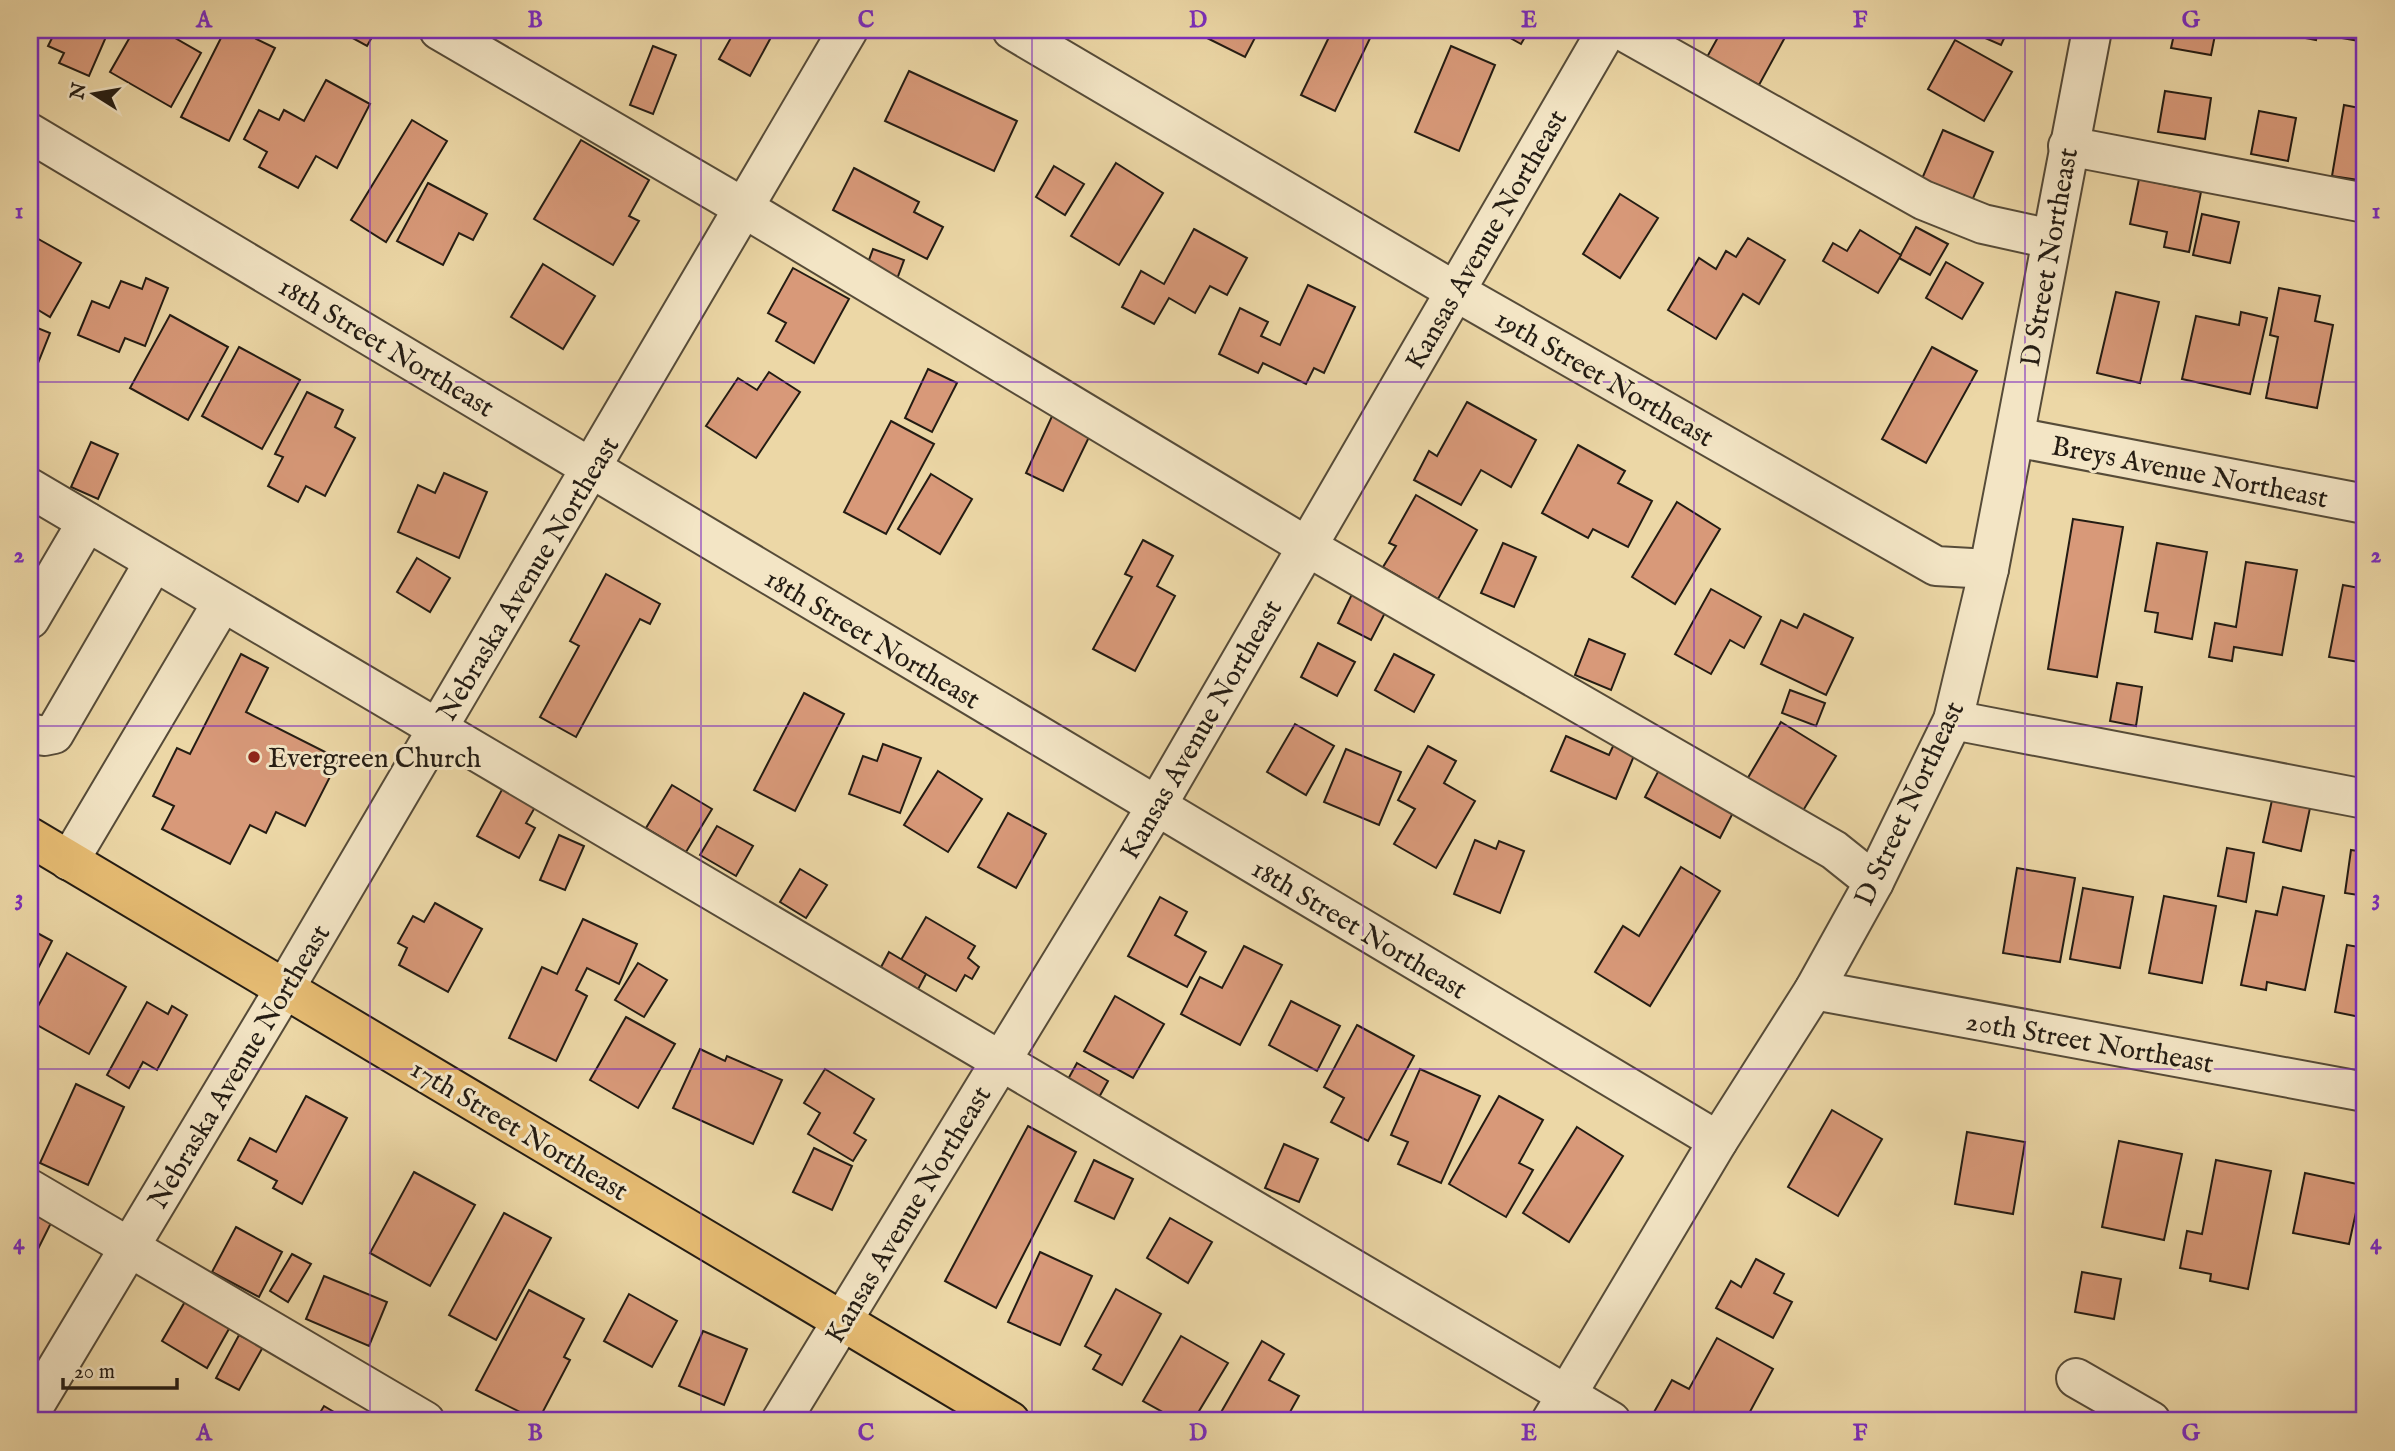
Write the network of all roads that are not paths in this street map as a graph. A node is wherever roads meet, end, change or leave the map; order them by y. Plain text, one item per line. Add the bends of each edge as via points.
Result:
1 (439, 30) edge
2 (848, 30) edge
3 (1012, 30) edge
4 (1607, 30) edge
5 (1621, 30) edge
6 (2092, 30) edge
7 (30, 132) edge
8 (2068, 146) junction
9 (2365, 203) edge
10 (744, 208) junction
11 (2052, 239) junction
12 (1454, 290) junction
13 (2015, 438) junction
14 (591, 469) junction
15 (30, 488) edge
16 (2365, 504) edge
17 (87, 522) junction
18 (1306, 546) junction
19 (154, 562) junction
20 (1989, 569) junction
21 (222, 603) junction
22 (30, 619) edge
23 (1953, 720) junction
24 (436, 731) junction
25 (30, 733) edge
26 (2365, 799) edge
27 (1156, 807) junction
28 (30, 837) edge
29 (69, 860) junction
30 (1874, 883) junction
31 (285, 988) junction
32 (1814, 990) junction
33 (999, 1062) junction
34 (2365, 1092) edge
35 (1718, 1141) junction
36 (30, 1189) edge
37 (129, 1247) junction
38 (842, 1322) junction
39 (2076, 1378) dead end
40 (1559, 1408) edge
41 (30, 1413) edge
42 (425, 1421) edge
43 (781, 1421) edge
44 (1010, 1421) edge
45 (1611, 1421) edge
46 (2151, 1421) edge

1 - 10 street
2 - 10 street, Nebraska Avenue Northeast
3 - 12 street, 19th Street Northeast
4 - 12 street, Kansas Avenue Northeast
5 - 11 street via 1923,200 1983,223
6 - 8 street, D Street Northeast
7 - 14 street, 18th Street Northeast
8 - 9 street
8 - 11 street, D Street Northeast
10 - 14 street, Nebraska Avenue Northeast
10 - 18 street
11 - 13 street, D Street Northeast
12 - 18 street, Kansas Avenue Northeast
12 - 20 street, 19th Street Northeast via 1936,566
13 - 16 street, Breys Avenue Northeast
13 - 20 street, D Street Northeast
14 - 24 street, Nebraska Avenue Northeast
14 - 27 street, 18th Street Northeast
15 - 17 street
17 - 19 street
17 - 22 street
18 - 27 street, Kansas Avenue Northeast
18 - 30 street via 1834,850
19 - 21 street
19 - 25 street via 54,734
20 - 23 street, D Street Northeast
21 - 24 street
21 - 29 street
23 - 26 street
23 - 30 street, D Street Northeast
24 - 31 street, Nebraska Avenue Northeast
24 - 33 street
27 - 33 street, Kansas Avenue Northeast
27 - 35 street, 18th Street Northeast
28 - 29 main road, 17th Street Northeast
29 - 31 main road, 17th Street Northeast
30 - 32 street, D Street Northeast
31 - 37 street, Nebraska Avenue Northeast
31 - 38 main road, 17th Street Northeast
32 - 34 street, 20th Street Northeast
32 - 35 street, D Street Northeast
33 - 38 street, Kansas Avenue Northeast
33 - 40 street
35 - 40 street, D Street Northeast
36 - 37 street
37 - 41 street, Nebraska Avenue Northeast
37 - 42 street
38 - 43 street, Kansas Avenue Northeast
38 - 44 main road, 17th Street Northeast
39 - 46 street
40 - 45 street

